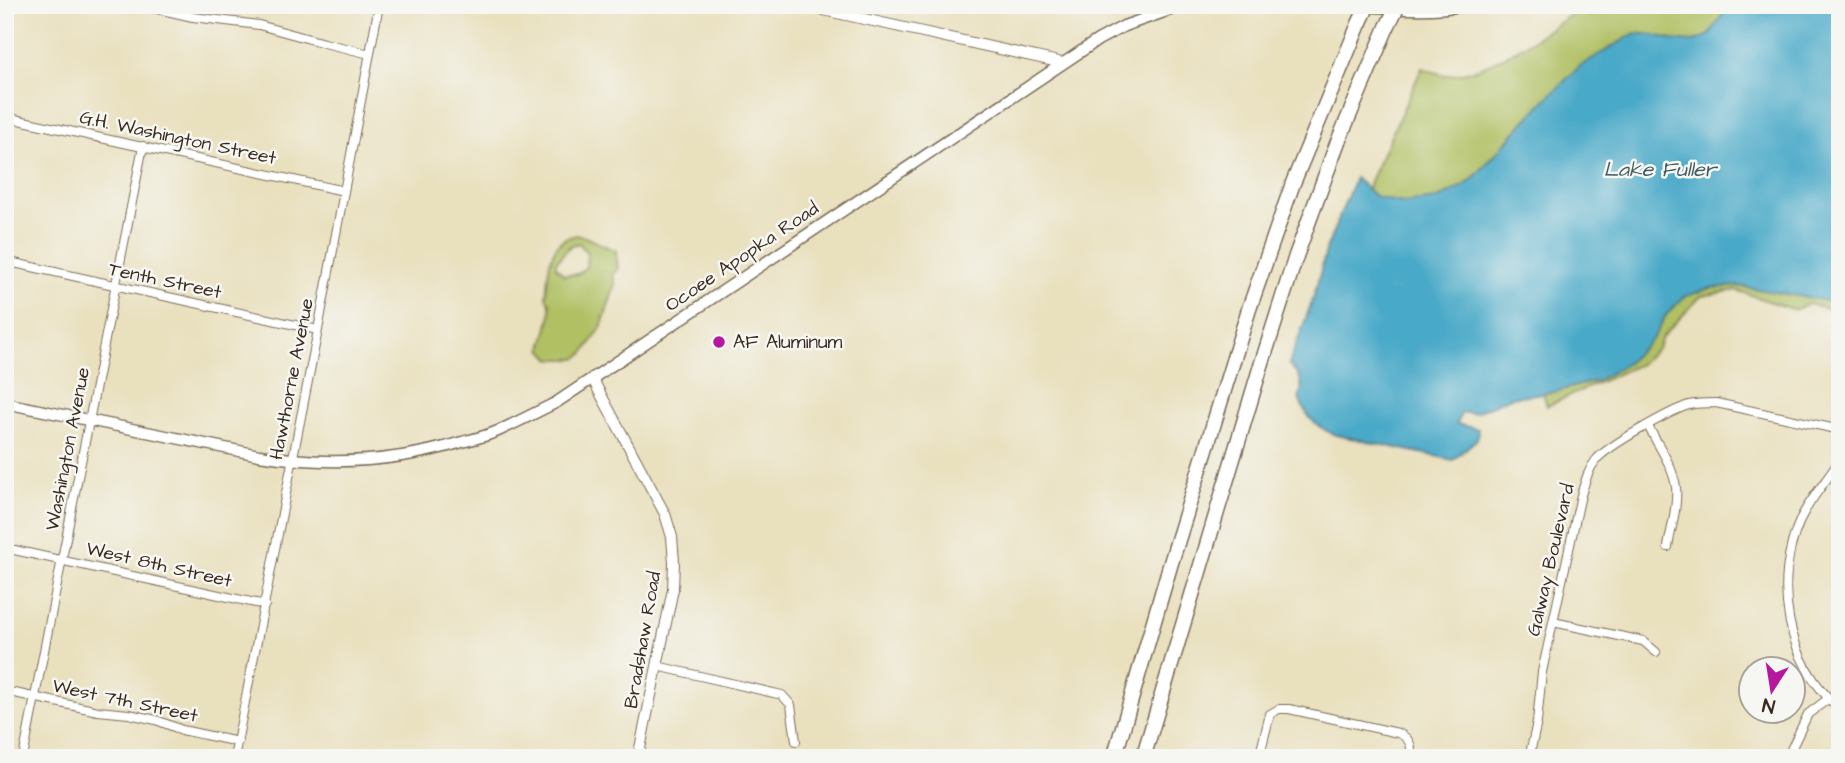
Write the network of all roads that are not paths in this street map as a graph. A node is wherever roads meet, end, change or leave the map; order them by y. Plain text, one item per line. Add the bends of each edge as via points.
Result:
1 (139, 5) edge
2 (379, 5) edge
3 (801, 5) edge
4 (1184, 5) edge
5 (1356, 5) edge
6 (1368, 5) edge
7 (1398, 5) edge
8 (1467, 5) edge
9 (168, 8) edge
10 (370, 54) junction
11 (1063, 63) junction
12 (5, 117) edge
13 (143, 146) junction
14 (344, 191) junction
15 (5, 261) edge
16 (116, 286) junction
17 (318, 330) junction
18 (592, 379) junction
19 (5, 403) edge
20 (1840, 419) edge
21 (90, 420) junction
22 (1648, 426) junction
23 (1836, 429) junction
24 (1840, 443) edge
25 (1840, 460) edge
26 (293, 461) junction
27 (1668, 547) dead end
28 (5, 548) edge
29 (62, 559) junction
30 (265, 605) junction
31 (1553, 622) junction
32 (1656, 652) dead end
33 (657, 666) junction
34 (5, 691) edge
35 (35, 698) junction
36 (1828, 699) junction
37 (1840, 709) edge
38 (796, 741) dead end
39 (238, 742) junction
40 (23, 758) edge
41 (234, 758) edge
42 (638, 758) edge
43 (1114, 758) edge
44 (1143, 758) edge
45 (1259, 758) edge
46 (1410, 758) edge
47 (1530, 758) edge
48 (1787, 758) edge

1 - 9 street
2 - 10 street, Hawthorne Avenue
3 - 11 street
4 - 11 main road, Ocoee Apopka Road via 1124,26
5 - 8 main road via 1433,10
6 - 43 highway, bridge via 1293,183 1253,297
7 - 44 highway, bridge via 1337,144 1296,256
9 - 10 street via 193,17 259,25
10 - 14 street, Hawthorne Avenue
11 - 18 main road, Ocoee Apopka Road
12 - 13 street, G.H. Washington Street
13 - 14 street, G.H. Washington Street
13 - 16 street, Washington Avenue
14 - 17 street, Hawthorne Avenue
15 - 16 street, Tenth Street
16 - 17 street, Tenth Street
16 - 21 street, Washington Avenue
17 - 26 street, Hawthorne Avenue
18 - 26 main road, Ocoee Apopka Road via 497,432 440,449 372,461
18 - 33 street, Bradshaw Road via 673,537 673,589
19 - 21 main road, Ocoee Apopka Road
20 - 23 street
21 - 26 main road, Ocoee Apopka Road
21 - 29 street, Washington Avenue
22 - 23 street, Galway Boulevard via 1687,406 1716,403
22 - 27 street via 1676,487
22 - 31 street, Galway Boulevard via 1614,445 1587,475
23 - 24 street
25 - 36 street via 1802,517 1788,553 1785,587 1789,622 1800,654
26 - 30 street, Hawthorne Avenue
28 - 29 street, West 8th Street
29 - 30 street, West 8th Street
29 - 35 street, Washington Avenue
30 - 39 street, Hawthorne Avenue
31 - 32 street via 1643,642
31 - 47 street, Galway Boulevard
33 - 38 street via 782,695 791,705
33 - 42 street, Bradshaw Road
34 - 35 street, West 7th Street
35 - 39 street, West 7th Street via 147,718
35 - 40 street, Washington Avenue
36 - 37 street
36 - 48 street via 1808,714
39 - 41 street, Hawthorne Avenue
45 - 46 street via 1270,715 1279,709 1398,733 1411,745

